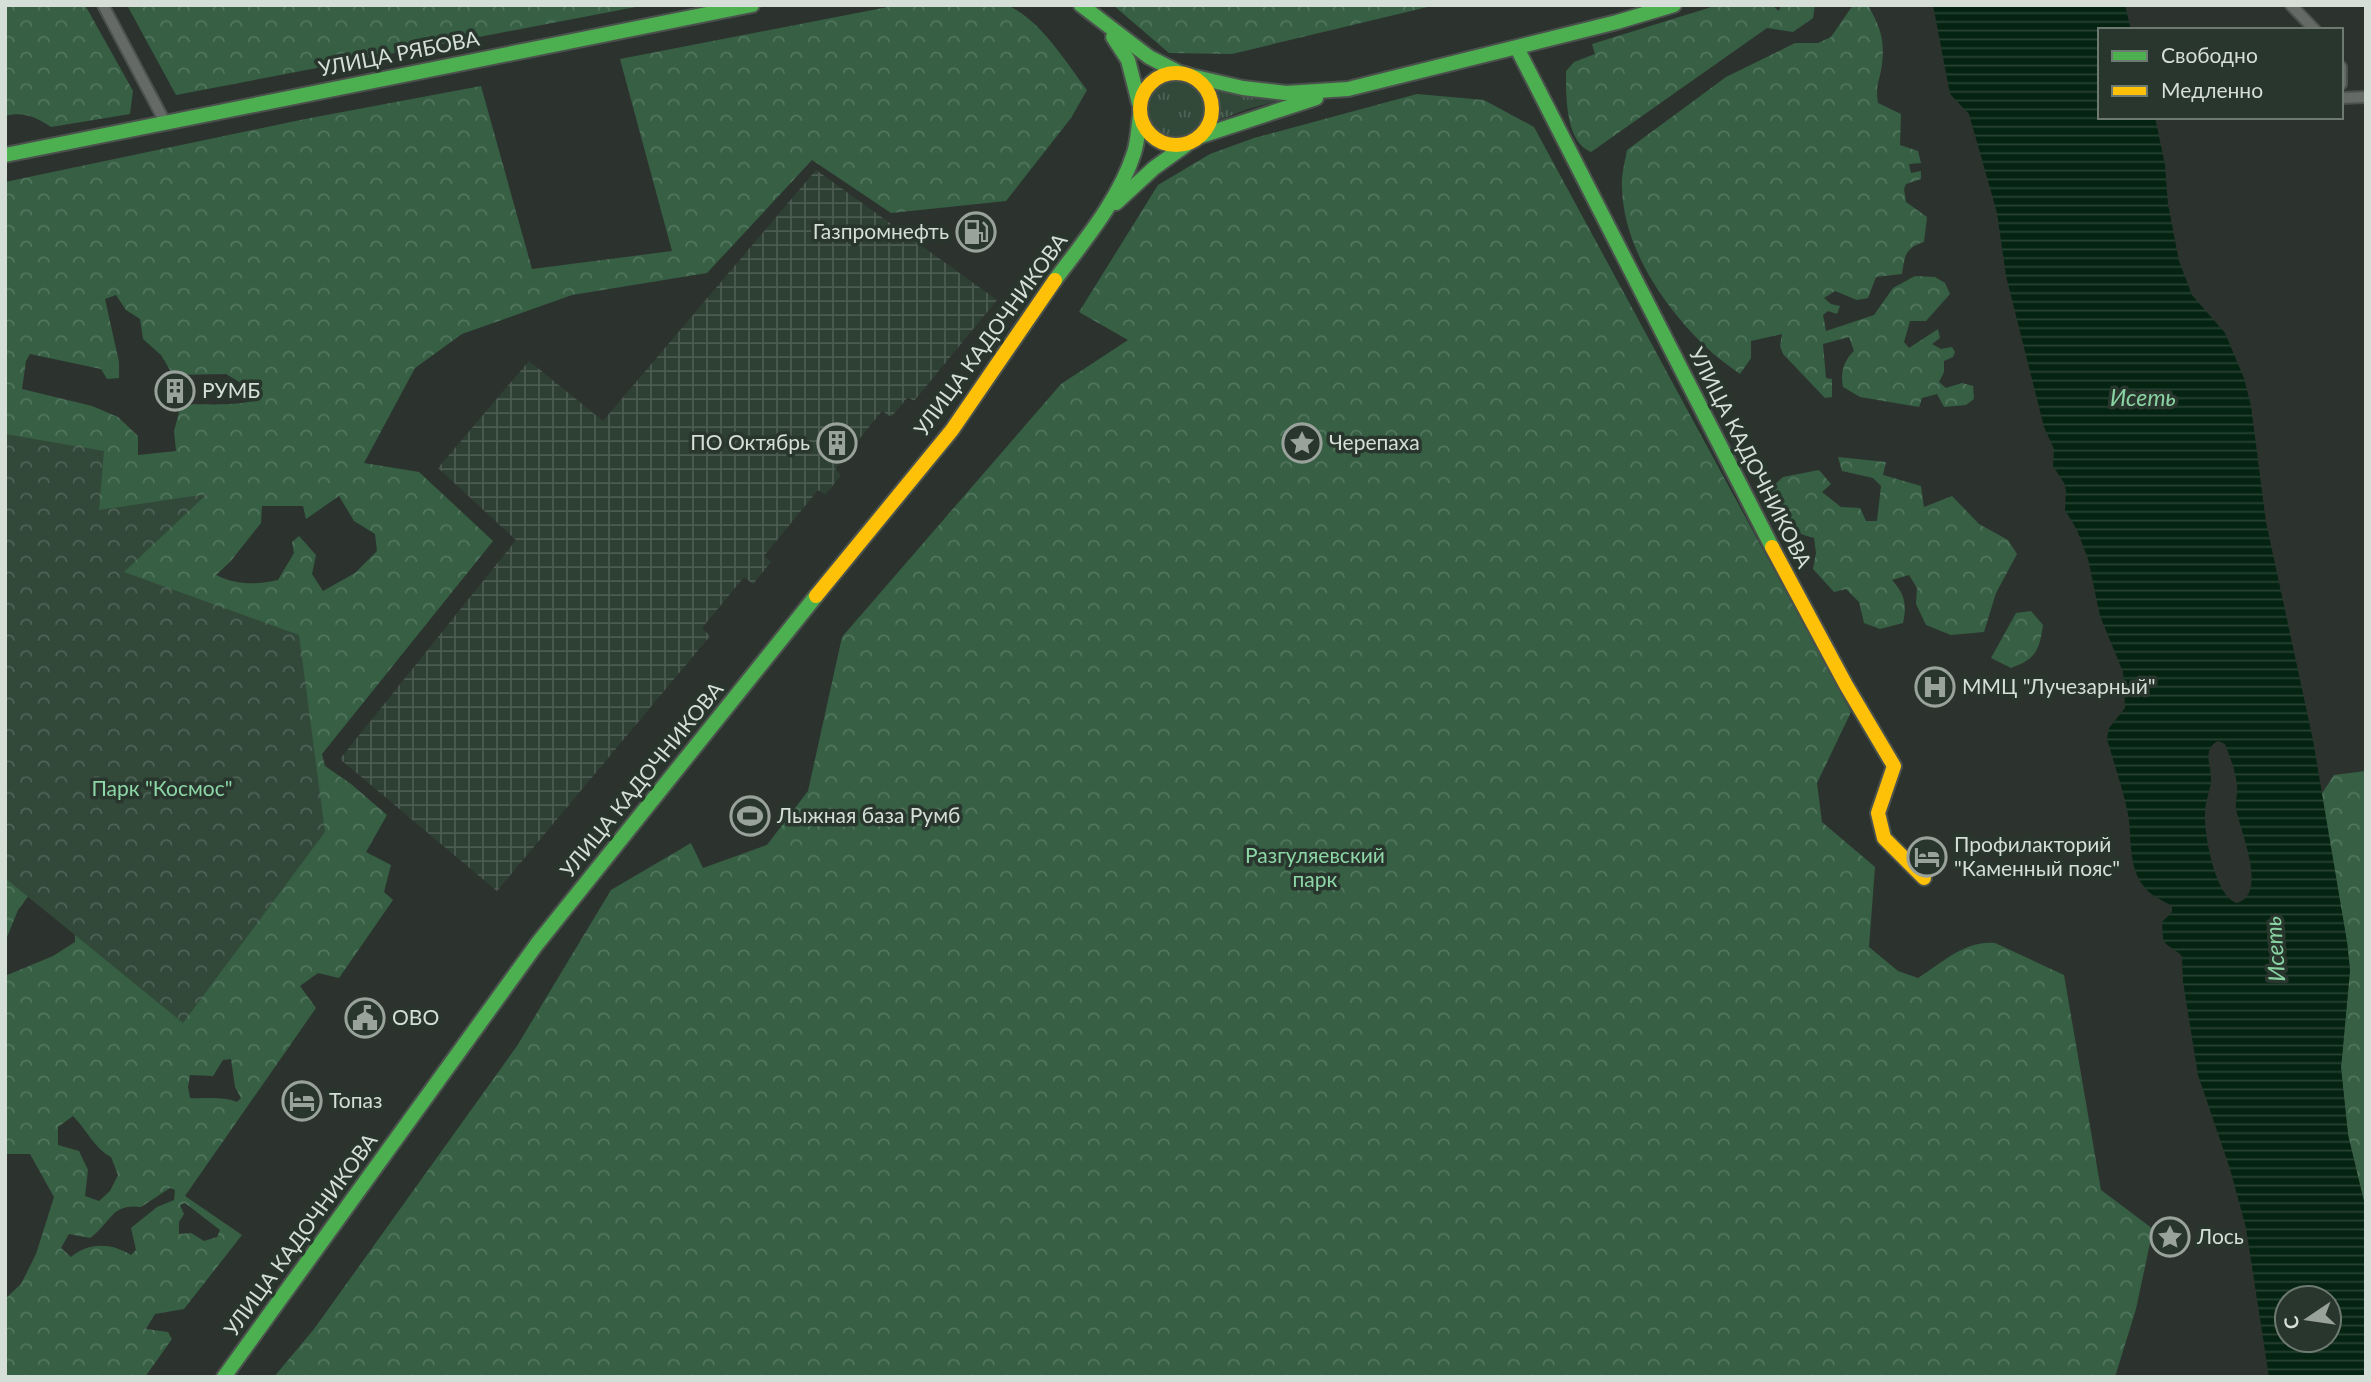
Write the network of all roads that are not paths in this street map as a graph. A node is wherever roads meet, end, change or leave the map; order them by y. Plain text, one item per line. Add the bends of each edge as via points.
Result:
1 (103, 5) edge
2 (751, 5) edge
3 (1081, 5) edge
4 (1674, 5) edge
5 (2291, 5) edge
6 (1100, 21) junction
7 (2313, 28) edge
8 (1517, 48) junction
9 (1187, 75) junction
10 (1348, 89) junction
11 (2366, 97) edge
12 (2343, 98) edge
13 (1139, 111) junction
14 (165, 122) junction
15 (1201, 136) junction
16 (1186, 145) junction
17 (6, 155) edge
18 (1101, 217) junction
19 (1923, 878) dead end
20 (224, 1377) edge

1 - 14 street
2 - 14 main road, УЛИЦА РЯБОВА
3 - 6 main road
4 - 8 main road
5 - 7 street
6 - 9 main road via 1160,64
6 - 13 main road via 1128,60
8 - 10 main road
8 - 19 main road, УЛИЦА КАДОЧНИКОВА via 1773,550 1894,766 1878,813 1884,838
9 - 10 main road via 1286,93
9 - 13 main road via 1165,74 1150,83
9 - 15 main road via 1205,88 1212,103 1210,121
10 - 15 main road
11 - 12 street
13 - 16 main road via 1146,132 1160,143
13 - 18 main road via 1129,167
14 - 17 main road, УЛИЦА РЯБОВА
15 - 16 main road
16 - 18 main road
18 - 20 main road, УЛИЦА КАДОЧНИКОВА via 952,430 537,944

